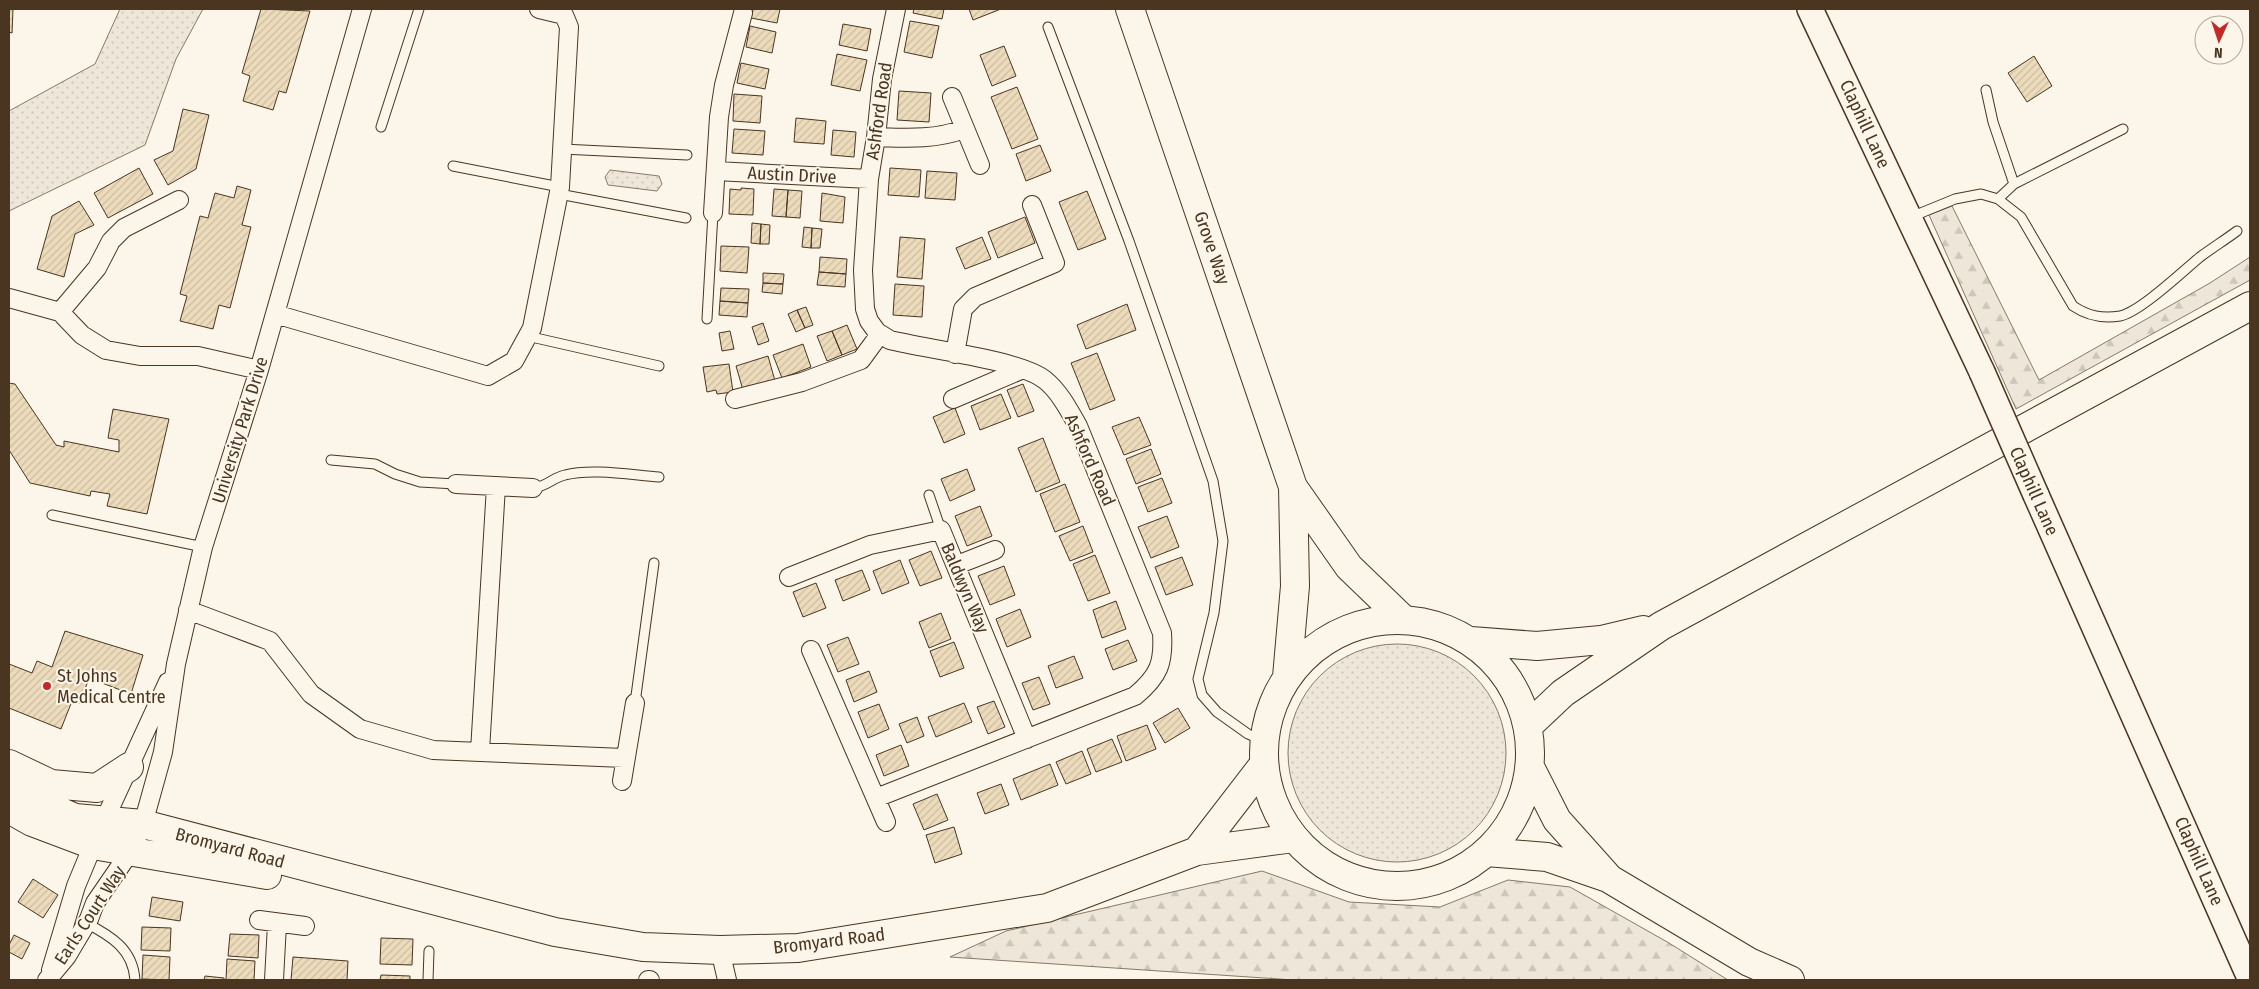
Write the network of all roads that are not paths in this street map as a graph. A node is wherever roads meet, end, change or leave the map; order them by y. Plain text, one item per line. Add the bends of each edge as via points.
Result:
1 (362, 9) edge
2 (419, 9) edge
3 (539, 9) edge
4 (896, 9) edge
5 (1130, 9) edge
6 (1810, 9) edge
7 (569, 12) edge
8 (742, 13) dead end
9 (1048, 27) dead end
10 (1986, 90) dead end
11 (952, 96) dead end
12 (381, 127) dead end
13 (2123, 128) dead end
14 (964, 129) junction
15 (876, 137) junction
16 (562, 149) junction
17 (687, 155) dead end
18 (980, 165) dead end
19 (453, 166) dead end
20 (716, 171) junction
21 (869, 179) junction
22 (2014, 184) junction
23 (560, 190) junction
24 (1998, 199) junction
25 (179, 200) dead end
26 (1032, 205) dead end
27 (713, 213) joint
28 (686, 218) dead end
29 (1909, 218) junction
30 (2237, 231) dead end
31 (9, 298) edge
32 (2250, 306) edge
33 (60, 312) junction
34 (275, 314) junction
35 (707, 318) dead end
36 (880, 334) junction
37 (527, 336) junction
38 (955, 354) junction
39 (659, 366) dead end
40 (1023, 369) junction
41 (259, 370) junction
42 (735, 398) dead end
43 (953, 399) dead end
44 (331, 460) dead end
45 (659, 477) dead end
46 (456, 484) joint
47 (496, 486) junction
48 (1293, 486) junction
49 (533, 488) joint
50 (929, 495) dead end
51 (52, 515) dead end
52 (941, 530) junction
53 (203, 547) junction
54 (995, 550) dead end
55 (654, 562) dead end
56 (957, 565) junction
57 (789, 577) dead end
58 (188, 610) junction
59 (1403, 619) junction
60 (1661, 626) junction
61 (1471, 641) junction
62 (811, 650) dead end
63 (176, 664) junction
64 (1287, 677) junction
65 (635, 703) joint
66 (1528, 726) junction
67 (1027, 739) junction
68 (480, 751) junction
69 (1264, 753) junction
70 (624, 758) junction
71 (9, 764) edge
72 (129, 767) junction
73 (1530, 767) junction
74 (622, 781) dead end
75 (9, 789) edge
76 (876, 798) junction
77 (9, 809) edge
78 (886, 822) dead end
79 (143, 824) junction
80 (99, 833) junction
81 (1294, 838) junction
82 (1197, 851) junction
83 (130, 852) junction
84 (1486, 852) junction
85 (1608, 878) junction
86 (453, 907) junction
87 (259, 920) dead end
88 (86, 923) junction
89 (277, 924) junction
90 (305, 926) dead end
91 (720, 950) junction
92 (430, 951) dead end
93 (2250, 978) edge
94 (48, 979) edge
95 (135, 980) edge
96 (274, 980) edge
97 (428, 980) edge
98 (728, 980) edge
99 (1790, 980) edge

1 - 34 street, University Park Drive
2 - 12 lane
3 - 7 street
4 - 15 street, Ashford Road via 882,78
5 - 48 main road, Grove Way
6 - 29 street, Claphill Lane
7 - 16 street
8 - 20 street via 724,85
9 - 69 lane via 1129,242 1213,481 1223,541 1214,613 1198,680 1202,695 1217,712 1248,734
10 - 22 lane
11 - 14 street
13 - 22 lane
14 - 15 street via 946,136
14 - 18 street
15 - 21 street, Ashford Road
16 - 17 lane
16 - 23 street
19 - 23 lane
20 - 21 street, Austin Drive
20 - 27 street
21 - 36 street, Ashford Road via 863,289 869,321
22 - 24 lane
23 - 28 lane
23 - 37 street via 532,328
24 - 29 lane via 1981,194 1955,199
24 - 30 lane via 2021,218 2073,306 2086,314 2103,318 2122,316 2153,296
25 - 33 street via 124,228 111,241 97,268
26 - 38 street via 1054,263 975,297 962,309
27 - 35 lane
29 - 93 street, Claphill Lane, bridge via 1982,372
31 - 33 street
32 - 60 main road
33 - 41 street via 82,335 106,350 140,356 198,356
34 - 37 street via 488,376 514,361
34 - 41 street, University Park Drive
36 - 38 street, Ashford Road via 890,340
36 - 42 street via 861,360 802,382
37 - 39 lane
38 - 40 street, Ashford Road
40 - 43 street
40 - 67 street, Ashford Road via 1044,379 1078,426 1162,633 1163,650 1160,668 1150,684 1136,696
41 - 53 street, University Park Drive
44 - 46 lane via 375,464 420,482
45 - 49 lane via 578,473 563,475 544,487
46 - 47 street
47 - 49 street
47 - 68 street
48 - 59 main road, Grove Way via 1349,567
48 - 64 main road, Grove Way via 1295,586
50 - 52 lane
51 - 53 lane
52 - 56 street, Baldwyn Way
52 - 57 street, Baldwyn Way via 870,545
53 - 58 street, University Park Drive
54 - 56 street
55 - 65 lane
56 - 67 street, Baldwyn Way
58 - 63 street, University Park Drive
58 - 68 street via 270,641 311,694 360,729 433,750
59 - 61 main road via 1438,626
59 - 64 main road via 1370,622 1338,633 1310,652
60 - 61 main road via 1601,640 1537,646
60 - 66 main road via 1563,693
61 - 66 main road via 1497,664 1517,693
62 - 76 street
63 - 72 street, Earls Court Way
63 - 79 street, University Park Drive via 163,752
64 - 69 main road via 1268,718
65 - 70 street
66 - 73 main road
67 - 76 street, Ashford Road
68 - 70 street
69 - 81 main road via 1269,790 1279,815
69 - 82 main road
70 - 74 street
71 - 72 main road via 50,784 97,788
72 - 80 street, Earls Court Way
73 - 84 main road via 1523,798 1512,820
73 - 85 main road via 1558,820
75 - 80 main road, Bromyard Road via 75,818
76 - 78 street
77 - 80 main road, Bromyard Road via 32,822
79 - 80 main road, Bromyard Road
79 - 83 street, University Park Drive
79 - 86 main road, Bromyard Road
80 - 83 main road, Bromyard Road
80 - 94 street, Earls Court Way via 76,886
81 - 82 main road, Bromyard Road
81 - 84 main road via 1327,866 1367,883 1410,886 1451,875
82 - 91 main road, Bromyard Road via 1047,908 798,948
83 - 86 main road, Bromyard Road
83 - 88 street, Earls Court Way via 95,903
84 - 85 main road via 1546,856
85 - 99 main road via 1749,962
86 - 91 main road, Bromyard Road via 570,935 644,947
87 - 89 street
88 - 94 street, Earls Court Way via 67,956
88 - 95 lane via 120,944 130,958
89 - 90 street
89 - 96 street
91 - 98 street
92 - 97 lane

